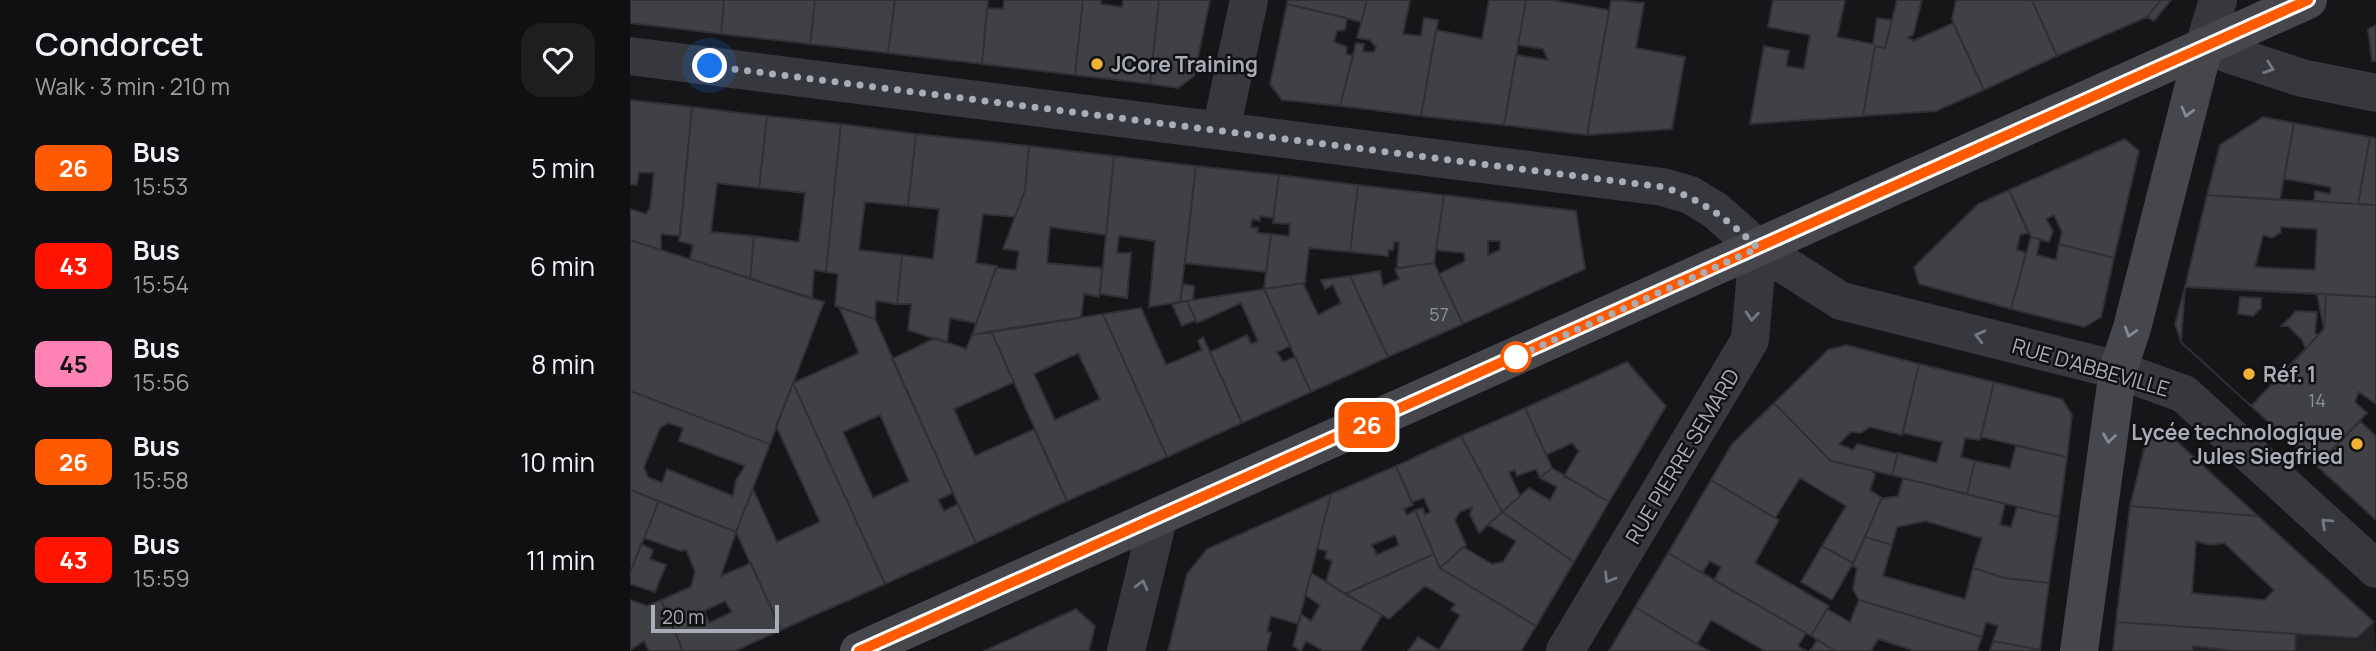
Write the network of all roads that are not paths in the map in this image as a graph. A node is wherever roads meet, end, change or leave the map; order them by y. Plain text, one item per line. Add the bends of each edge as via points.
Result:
1 (1249, 0) edge
2 (2218, 0) edge
3 (2308, 0) edge
4 (2204, 46) junction
5 (630, 56) edge
6 (2376, 93) edge
7 (1221, 130) junction
8 (1758, 248) junction
9 (2118, 370) junction
10 (1158, 519) junction
11 (2376, 569) edge
12 (859, 651) edge
13 (1126, 651) edge
14 (1566, 651) edge
15 (2079, 651) edge

1 - 7 street
2 - 4 street
3 - 4 main road
4 -> 6 street via 2302,78
4 - 8 main road
4 -> 9 main road
5 - 7 street, RUE D'ABBEVILLE
7 - 8 street, RUE D'ABBEVILLE via 1663,187 1690,195 1715,210
9 -> 8 street, RUE D'ABBEVILLE via 1841,301
8 - 10 main road
8 -> 14 street, RUE PIERRE SEMARD via 1751,340
11 -> 9 street, RUE D'ABBEVILLE via 2184,394
9 -> 15 main road
10 - 12 main road
13 -> 10 street

